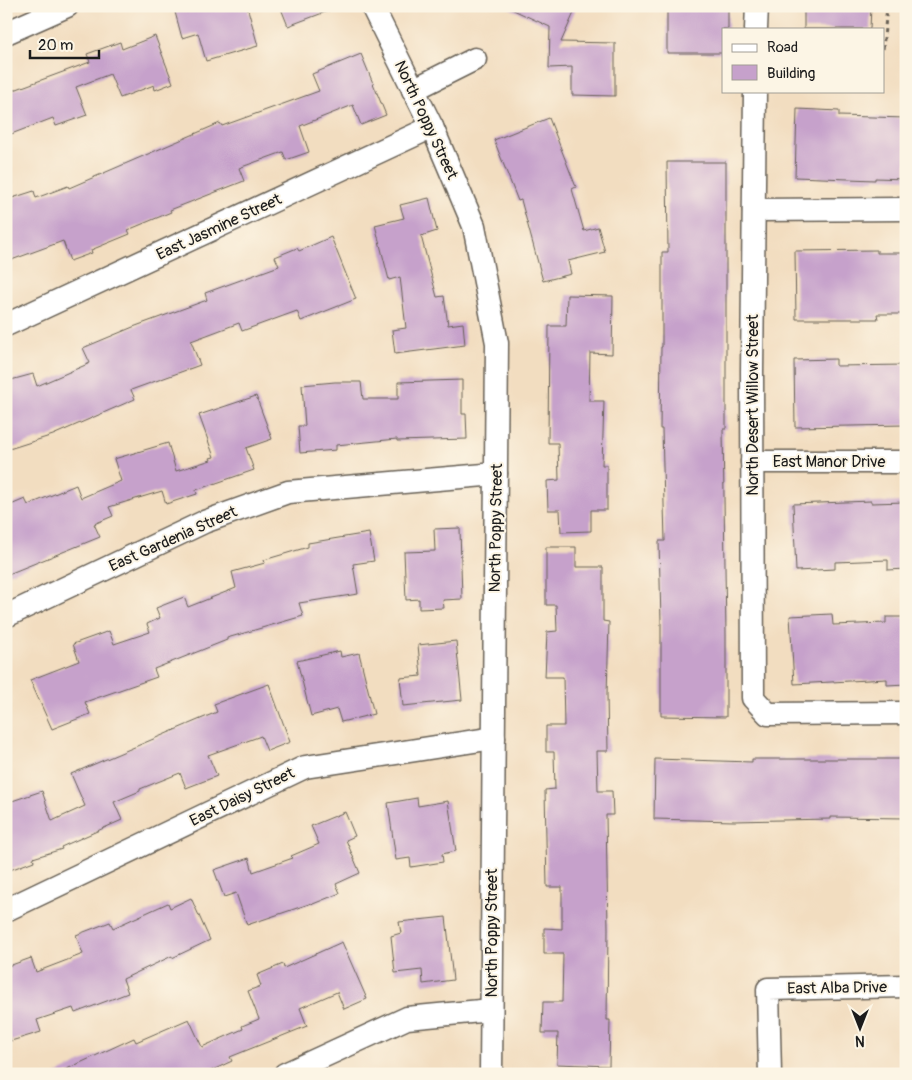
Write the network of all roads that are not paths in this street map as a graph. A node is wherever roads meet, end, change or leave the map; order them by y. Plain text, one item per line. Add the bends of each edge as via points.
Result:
1 (67, 6) edge
2 (372, 6) edge
3 (756, 6) edge
4 (756, 28) edge
5 (6, 34) edge
6 (475, 59) dead end
7 (413, 90) junction
8 (756, 92) edge
9 (432, 127) junction
10 (906, 209) edge
11 (754, 210) junction
12 (6, 325) edge
13 (752, 462) junction
14 (906, 462) edge
15 (496, 474) junction
16 (6, 616) edge
17 (906, 713) edge
18 (494, 738) junction
19 (6, 910) edge
20 (906, 986) edge
21 (491, 1010) junction
22 (285, 1074) edge
23 (491, 1074) edge
24 (770, 1074) edge

1 - 5 street
2 - 7 street, North Poppy Street
3 - 4 street
6 - 7 street
7 - 9 street, North Poppy Street
8 - 11 street, North Desert Willow Street
9 - 12 street, East Jasmine Street
9 - 15 street, North Poppy Street via 474,226 497,343
10 - 11 street
11 - 13 street, North Desert Willow Street
13 - 14 street, East Manor Drive
13 - 17 street, North Desert Willow Street via 753,698 768,714
15 - 16 street, East Gardenia Street via 288,492 204,522
15 - 18 street, North Poppy Street
18 - 19 street, East Daisy Street via 306,767
18 - 21 street, North Poppy Street
20 - 24 street, East Alba Drive via 768,989
21 - 22 street via 407,1018
21 - 23 street, North Poppy Street

